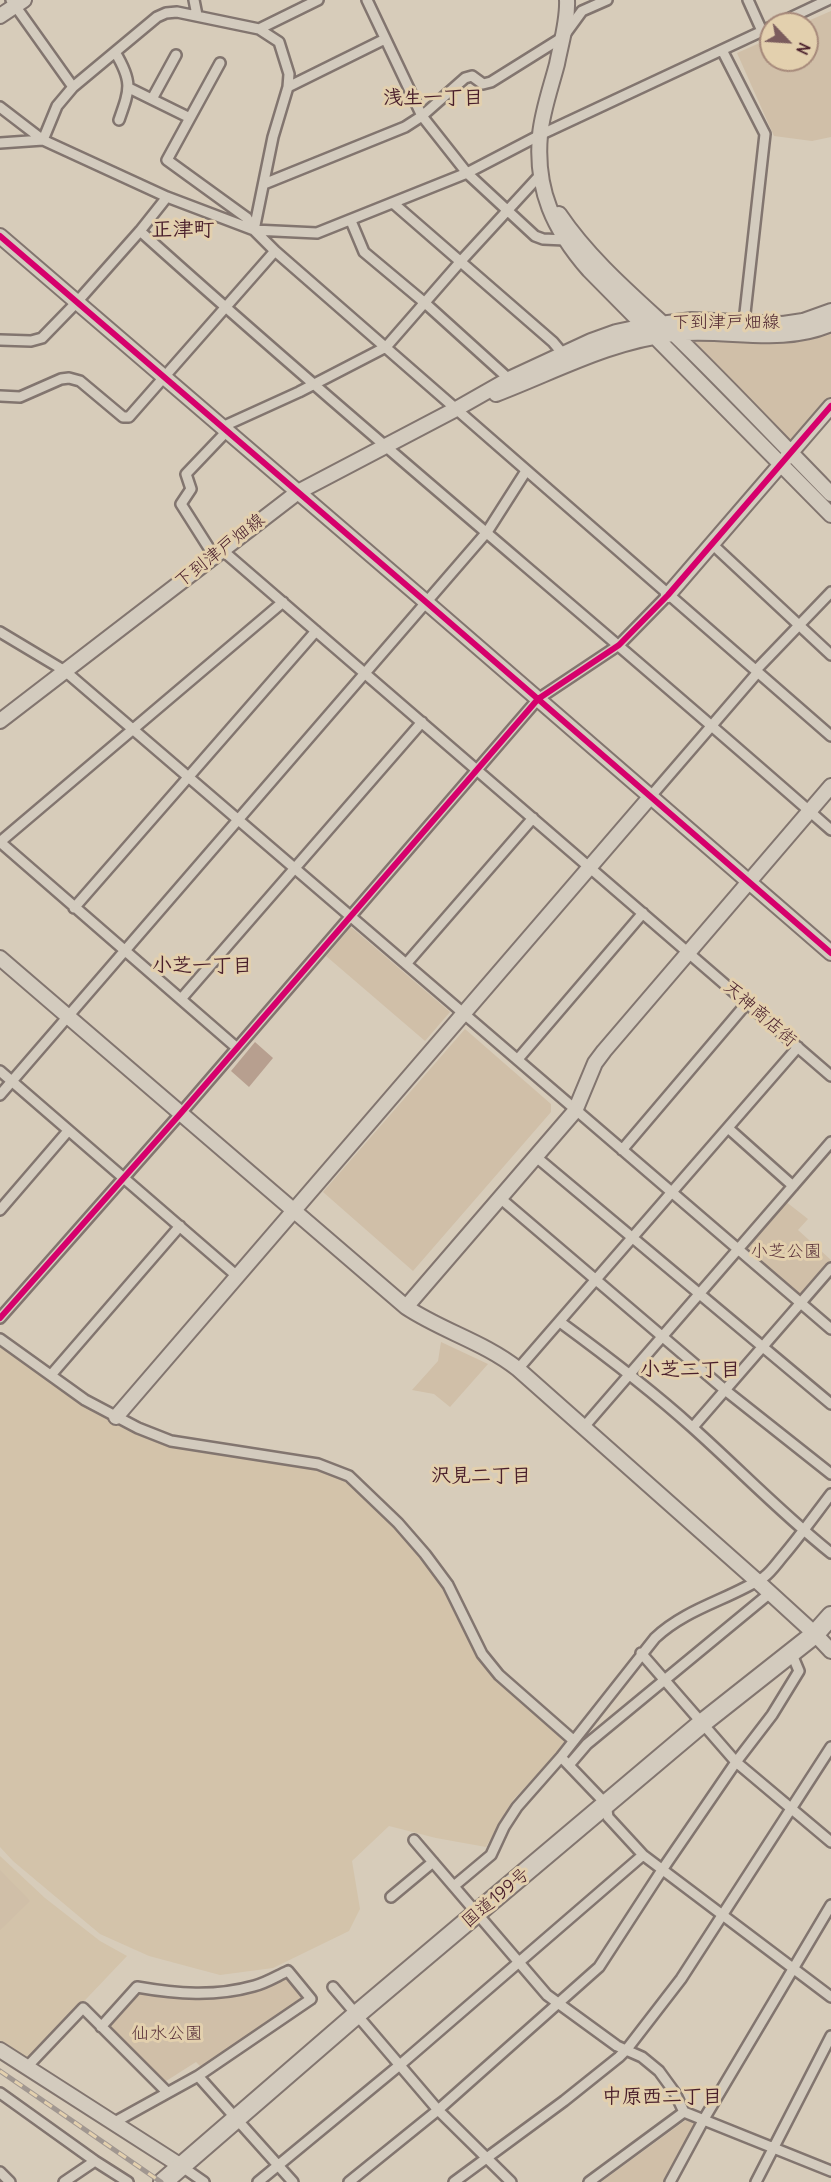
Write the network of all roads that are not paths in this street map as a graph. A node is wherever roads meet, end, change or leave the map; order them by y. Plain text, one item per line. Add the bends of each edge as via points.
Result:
1 (194, 0) edge
2 (318, 0) edge
3 (367, 0) edge
4 (567, 0) edge
5 (607, 0) edge
6 (748, 0) edge
7 (828, 0) edge
8 (16, 2) edge
9 (802, 12) edge
10 (197, 15) junction
11 (0, 16) edge
12 (759, 18) edge
13 (259, 29) junction
14 (759, 32) edge
15 (563, 37) junction
16 (385, 39) junction
17 (722, 50) junction
18 (115, 52) junction
19 (176, 55) dead end
20 (220, 63) dead end
21 (74, 87) junction
22 (288, 87) junction
23 (129, 88) junction
24 (152, 99) junction
25 (0, 107) edge
26 (422, 116) junction
27 (190, 118) junction
28 (119, 120) dead end
29 (540, 135) junction
30 (43, 140) junction
31 (1, 144) edge
32 (466, 173) junction
33 (541, 174) junction
34 (264, 184) junction
35 (167, 196) junction
36 (393, 203) junction
37 (507, 210) junction
38 (351, 221) junction
39 (254, 230) junction
40 (140, 231) junction
41 (0, 236) edge
42 (565, 240) junction
43 (275, 251) junction
44 (461, 261) junction
45 (77, 303) junction
46 (425, 303) junction
47 (225, 307) junction
48 (831, 311) edge
49 (744, 322) junction
50 (662, 323) junction
51 (831, 324) edge
52 (644, 326) junction
53 (674, 334) junction
54 (656, 337) junction
55 (0, 340) edge
56 (386, 347) junction
57 (563, 354) junction
58 (164, 377) junction
59 (509, 379) junction
60 (314, 383) junction
61 (0, 396) edge
62 (831, 406) edge
63 (458, 408) junction
64 (225, 429) junction
65 (386, 445) junction
66 (790, 453) junction
67 (780, 465) junction
68 (526, 471) junction
69 (298, 492) junction
70 (831, 494) edge
71 (831, 515) edge
72 (487, 532) junction
73 (712, 544) junction
74 (218, 553) junction
75 (831, 591) edge
76 (668, 595) junction
77 (283, 602) junction
78 (426, 602) junction
79 (799, 625) junction
80 (316, 631) junction
81 (0, 632) edge
82 (620, 645) junction
83 (831, 655) edge
84 (64, 671) junction
85 (757, 671) junction
86 (365, 673) junction
87 (538, 699) junction
88 (0, 722) edge
89 (422, 722) junction
90 (711, 726) junction
91 (132, 729) junction
92 (831, 736) edge
93 (476, 769) junction
94 (188, 777) junction
95 (831, 786) edge
96 (651, 796) junction
97 (809, 811) junction
98 (533, 818) junction
99 (238, 820) junction
100 (831, 830) edge
101 (0, 842) edge
102 (590, 867) junction
103 (294, 868) junction
104 (749, 882) junction
105 (74, 908) junction
106 (643, 913) junction
107 (351, 916) junction
108 (124, 950) junction
109 (688, 952) junction
110 (831, 953) edge
111 (0, 958) edge
112 (406, 964) junction
113 (181, 999) junction
114 (747, 1003) junction
115 (463, 1013) junction
116 (67, 1016) junction
117 (798, 1047) junction
118 (237, 1048) junction
119 (518, 1059) junction
120 (0, 1071) edge
121 (831, 1076) edge
122 (12, 1081) junction
123 (0, 1095) edge
124 (575, 1111) junction
125 (181, 1113) junction
126 (728, 1128) junction
127 (68, 1131) junction
128 (831, 1142) edge
129 (622, 1150) junction
130 (536, 1156) junction
131 (123, 1178) junction
132 (793, 1186) junction
133 (672, 1194) junction
134 (500, 1198) junction
135 (0, 1210) edge
136 (294, 1210) junction
137 (180, 1226) junction
138 (633, 1238) junction
139 (738, 1250) junction
140 (831, 1268) edge
141 (237, 1276) junction
142 (596, 1280) junction
143 (700, 1295) junction
144 (800, 1304) junction
145 (406, 1307) junction
146 (0, 1318) edge
147 (560, 1322) junction
148 (831, 1329) edge
149 (663, 1337) junction
150 (0, 1339) edge
151 (762, 1347) junction
152 (518, 1369) junction
153 (630, 1374) junction
154 (51, 1375) junction
155 (725, 1390) junction
156 (831, 1404) edge
157 (116, 1417) junction
158 (693, 1427) junction
159 (583, 1428) junction
160 (831, 1474) edge
161 (831, 1494) edge
162 (804, 1531) junction
163 (831, 1553) edge
164 (757, 1581) junction
165 (770, 1593) junction
166 (831, 1616) edge
167 (816, 1634) junction
168 (831, 1651) edge
169 (791, 1652) junction
170 (641, 1653) junction
171 (665, 1682) junction
172 (701, 1724) junction
173 (573, 1740) junction
174 (831, 1748) edge
175 (561, 1757) junction
176 (736, 1762) junction
177 (569, 1765) junction
178 (606, 1804) junction
179 (791, 1809) junction
180 (414, 1840) dead end
181 (831, 1842) edge
182 (643, 1855) junction
183 (433, 1862) junction
184 (662, 1870) junction
185 (454, 1886) junction
186 (391, 1897) dead end
187 (831, 1905) edge
188 (478, 1914) junction
189 (722, 1915) junction
190 (519, 1961) junction
191 (793, 1968) junction
192 (333, 1987) dead end
193 (831, 1998) edge
194 (559, 2005) junction
195 (357, 2015) junction
196 (101, 2027) junction
197 (831, 2036) edge
198 (627, 2049) junction
199 (0, 2050) edge
200 (401, 2064) junction
201 (26, 2068) junction
202 (198, 2076) junction
203 (167, 2092) junction
204 (0, 2093) edge
205 (438, 2110) junction
206 (684, 2112) junction
207 (237, 2118) junction
208 (705, 2119) junction
209 (113, 2123) junction
210 (775, 2149) junction
211 (486, 2159) junction
212 (94, 2161) junction
213 (278, 2165) junction
214 (831, 2171) edge
215 (0, 2172) edge
216 (173, 2173) edge
217 (10, 2182) edge
218 (64, 2182) edge
219 (128, 2182) edge
220 (204, 2182) edge
221 (258, 2182) edge
222 (293, 2182) edge
223 (349, 2182) edge
224 (454, 2182) edge
225 (511, 2182) edge
226 (589, 2182) edge
227 (670, 2182) edge
228 (756, 2182) edge

1 - 10 street
2 - 13 street
3 - 16 street
4 - 15 street
5 - 15 street via 582,11
6 - 12 street
7 - 9 street
8 - 11 street
8 - 21 street
10 - 13 street
10 - 18 street via 166,13 157,17
13 - 22 street via 279,42 289,74
14 - 17 street
15 - 26 street via 491,82 483,84 472,76 465,78
15 - 29 street
16 - 22 street
16 - 26 street
17 - 29 street
17 - 49 street via 765,134
18 - 21 street
18 - 23 street
19 - 24 street
20 - 27 street
21 - 30 street via 57,106
22 - 34 street
23 - 24 street
23 - 28 street
24 - 27 street
25 - 30 street
26 - 32 street
26 - 34 street via 405,127
27 - 39 street via 167,160 247,219
29 - 32 street
29 - 33 street
30 - 31 street
30 - 35 street
32 - 36 street
32 - 37 street
33 - 37 street
33 - 42 street via 545,199
33 - 50 street via 557,211 578,240
34 - 39 street
35 - 39 street
35 - 40 street
36 - 38 street
36 - 44 street
37 - 42 street via 535,236
37 - 44 street
38 - 39 street via 317,233
38 - 46 street via 364,252
39 - 43 street
40 - 45 street
40 - 47 street
41 - 45 street
42 - 52 street
43 - 47 street
43 - 56 street
44 - 46 street
44 - 57 street
45 - 55 street via 42,338
45 - 58 street
46 - 56 street
46 - 59 street
47 - 58 street
47 - 60 street
48 - 49 street, 下到津戸畑線 via 783,324
49 - 50 street, 下到津戸畑線
50 - 52 street, 下到津戸畑線
50 - 53 street
51 - 53 street, 下到津戸畑線 via 785,336
52 - 54 street
52 - 57 street, 下到津戸畑線 via 616,332
53 - 54 street, 下到津戸畑線
53 - 66 street
54 - 63 street, 下到津戸畑線 via 596,353
54 - 67 street
56 - 60 street
56 - 63 street
57 - 59 street, 下到津戸畑線
58 - 61 street via 129,417 123,417 80,381 69,378 20,397
58 - 64 street
59 - 63 street, 下到津戸畑線
60 - 64 street
60 - 65 street
62 - 66 street
63 - 65 street, 下到津戸畑線
63 - 68 street
64 - 69 street
64 - 74 street, 天神商店街 via 186,474 191,489 181,504
65 - 69 street, 下到津戸畑線
65 - 72 street
66 - 67 street
66 - 70 street
67 - 71 street
67 - 73 street
68 - 72 street
68 - 76 street
69 - 74 street, 下到津戸畑線
69 - 78 street
72 - 78 street
72 - 82 street
73 - 76 street
73 - 79 street
74 - 77 street, 天神商店街
74 - 84 street, 下到津戸畑線
75 - 79 street
76 - 82 street
76 - 85 street
77 - 80 street, 天神商店街
77 - 91 street
78 - 86 street
78 - 87 street
79 - 83 street
79 - 85 street
80 - 86 street, 天神商店街
80 - 94 street
81 - 84 street
82 - 87 street
82 - 90 street
84 - 88 street, 下到津戸畑線
84 - 91 street
85 - 90 street
85 - 92 street
86 - 89 street, 天神商店街
86 - 99 street
87 - 93 street
87 - 96 street
89 - 93 street, 天神商店街
89 - 103 street
90 - 96 street
90 - 97 street
91 - 94 street
91 - 101 street
93 - 98 street, 天神商店街
93 - 107 street
94 - 99 street
94 - 105 street
95 - 97 street
96 - 102 street
96 - 104 street
97 - 100 street
97 - 104 street
98 - 102 street, 天神商店街
98 - 112 street
99 - 103 street
99 - 108 street
101 - 105 street
102 - 106 street, 天神商店街
102 - 115 street
103 - 107 street
103 - 113 street
104 - 109 street
104 - 110 street
105 - 108 street
106 - 109 street, 天神商店街
106 - 119 street
107 - 112 street
107 - 118 street
108 - 113 street
108 - 116 street
109 - 114 street, 天神商店街
109 - 124 street via 595,1063
111 - 116 street
112 - 115 street
113 - 118 street
114 - 117 street, 天神商店街
114 - 129 street
115 - 119 street
115 - 136 street
116 - 122 street
116 - 125 street
117 - 121 street, 天神商店街
117 - 126 street
118 - 125 street
119 - 124 street
120 - 122 street
122 - 123 street
122 - 127 street
124 - 129 street
124 - 130 street
125 - 131 street
125 - 136 street
126 - 132 street
126 - 133 street
127 - 131 street
127 - 135 street
128 - 132 street
129 - 133 street
130 - 134 street
130 - 138 street
131 - 137 street
131 - 146 street
132 - 139 street
133 - 138 street
133 - 139 street
134 - 142 street
134 - 145 street
136 - 141 street
136 - 145 street
137 - 141 street
137 - 154 street
138 - 142 street
138 - 143 street
139 - 143 street
139 - 144 street
140 - 144 street
141 - 157 street
142 - 147 street
142 - 149 street
143 - 149 street
143 - 151 street
144 - 148 street
144 - 151 street
145 - 152 street via 484,1346
147 - 152 street
147 - 153 street
149 - 153 street
149 - 155 street
150 - 154 street
151 - 155 street
151 - 156 street
152 - 159 street
153 - 158 street
153 - 159 street
154 - 157 street
155 - 158 street
155 - 160 street
157 - 173 street via 171,1441 344,1473 425,1554 448,1585 482,1654 499,1675
158 - 162 street
159 - 164 street
161 - 162 street
162 - 163 street
162 - 164 street via 766,1576
164 - 165 street
164 - 170 street via 669,1624
165 - 167 street
165 - 171 street
166 - 167 highway, 国道199号
167 - 168 street
167 - 169 highway, 国道199号
169 - 172 highway, 国道199号
169 - 176 street via 800,1671
170 - 171 street
170 - 173 street
171 - 172 street
171 - 177 street via 588,1744
172 - 176 street
172 - 178 highway, 国道199号
173 - 175 street
174 - 179 street
175 - 177 street
175 - 185 street via 517,1807 491,1855
176 - 179 street
176 - 184 street
177 - 178 street
178 - 182 street via 608,1817
178 - 188 highway, 国道199号
179 - 181 street
179 - 189 street
180 - 183 street
182 - 184 street
182 - 190 street
183 - 185 street
183 - 186 street
184 - 189 street
184 - 194 street via 599,1967
185 - 188 street
187 - 191 street
188 - 190 street
188 - 195 highway, 国道199号
189 - 191 street
189 - 198 street via 681,1979
190 - 194 street
190 - 200 street
191 - 193 street
191 - 208 street
192 - 195 street
194 - 198 street
194 - 205 street
195 - 200 street
195 - 207 highway, 国道199号
196 - 201 street via 83,2008
196 - 202 street via 137,1987 214,1994 255,1986 288,1971 311,1999
196 - 203 street
197 - 210 street
198 - 206 street via 659,2071
198 - 211 street via 564,2102
199 - 201 street
200 - 205 street
200 - 213 street
201 - 209 street
202 - 203 street
202 - 207 street
203 - 209 street
204 - 212 street
205 - 211 street
205 - 223 street
206 - 208 street
206 - 226 street
207 - 213 street
207 - 216 highway, 国道199号
208 - 210 street
208 - 227 street
209 - 216 street
210 - 214 street
210 - 228 street
211 - 224 street
211 - 225 street
212 - 218 street
212 - 219 street
213 - 221 street
213 - 222 street
215 - 217 street
216 - 220 street

